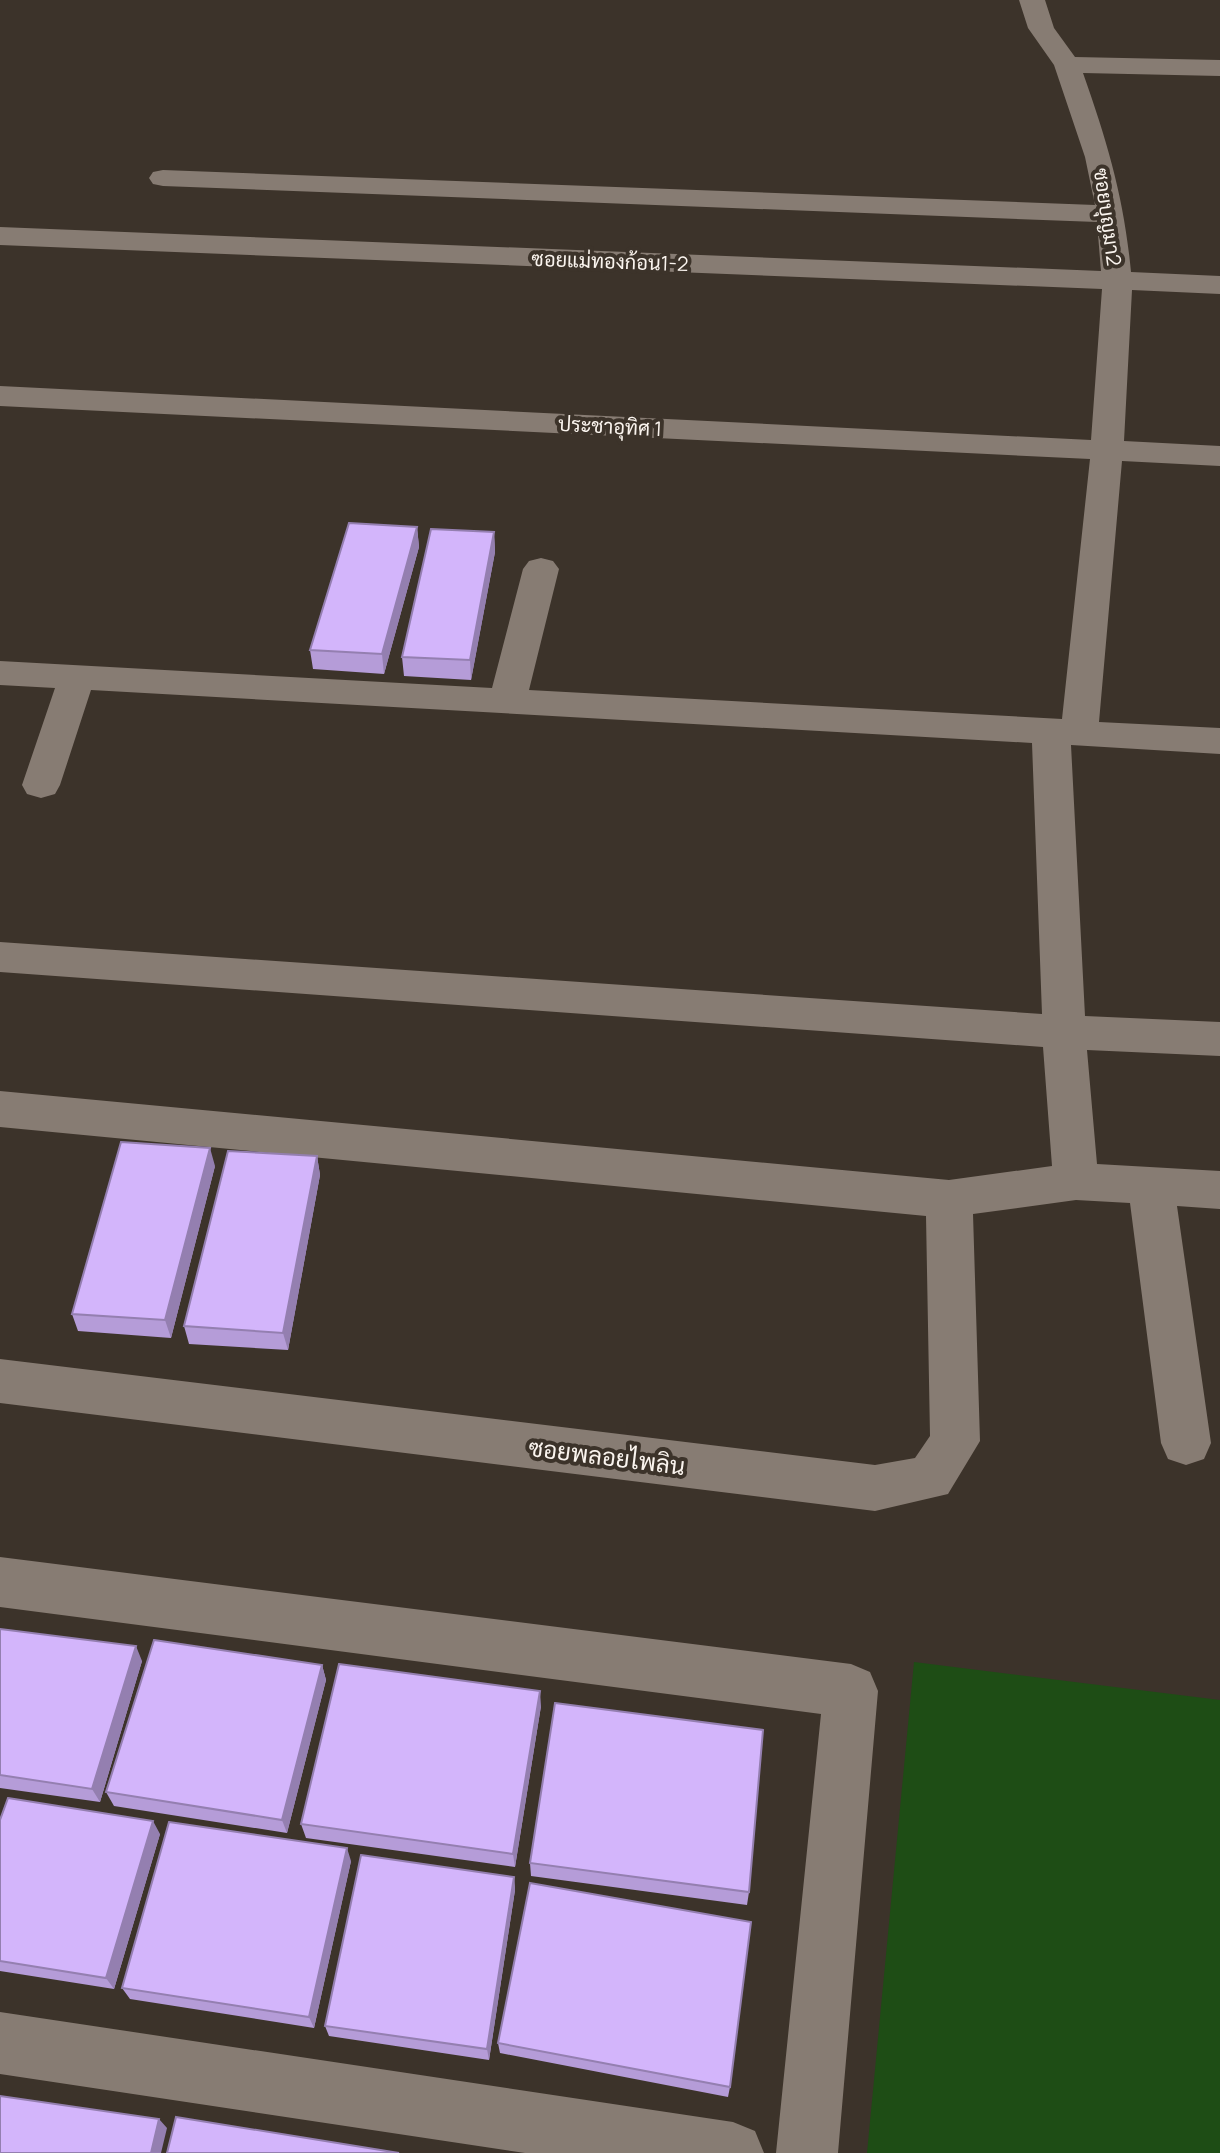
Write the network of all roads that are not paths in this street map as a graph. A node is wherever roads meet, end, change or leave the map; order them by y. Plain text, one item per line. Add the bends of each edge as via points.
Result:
1 (1032, 0) edge
2 (1067, 65) junction
3 (1220, 68) edge
4 (163, 178) dead end
5 (1111, 214) junction
6 (0, 236) edge
7 (1117, 282) junction
8 (1220, 285) edge
9 (0, 396) edge
10 (1107, 450) junction
11 (1220, 456) edge
12 (541, 569) dead end
13 (0, 673) edge
14 (78, 675) junction
15 (507, 703) junction
16 (1065, 734) junction
17 (1220, 741) edge
18 (41, 785) dead end
19 (0, 957) edge
20 (1064, 1032) junction
21 (1220, 1039) edge
22 (0, 1109) edge
23 (1076, 1181) junction
24 (1151, 1186) junction
25 (1220, 1190) edge
26 (949, 1199) junction
27 (0, 1381) edge
28 (1186, 1443) dead end
29 (0, 1582) edge
30 (0, 2043) edge
31 (733, 2153) edge
32 (807, 2153) edge

1 - 2 street, ซอยบุญมา2 via 1041,28
2 - 3 street
2 - 5 street, ซอยบุญมา2 via 1099,157
4 - 5 street
5 - 7 street, ซอยบุญมา2
6 - 7 street, ซอยแม่ทองก้อน1-2
7 - 8 street, ซอยแม่ทองก้อน1-2
7 - 10 street, ซอยบุญมา2
9 - 10 street, ประชาอุทิศ 1
10 - 11 street, ประชาอุทิศ 1
10 - 16 street, ซอยบุญมา2
12 - 15 street
13 - 14 street
14 - 15 street
14 - 18 street
15 - 16 street
16 - 17 street
16 - 20 street, ซอยบุญมา2
19 - 20 street
20 - 21 street
20 - 23 street, ซอยบุญมา2
22 - 26 street
23 - 24 street
23 - 26 street
24 - 25 street
24 - 28 street
26 - 27 street, ซอยพลอยไพลิน via 955,1441 930,1478 875,1488
29 - 32 street via 851,1691
30 - 31 street

